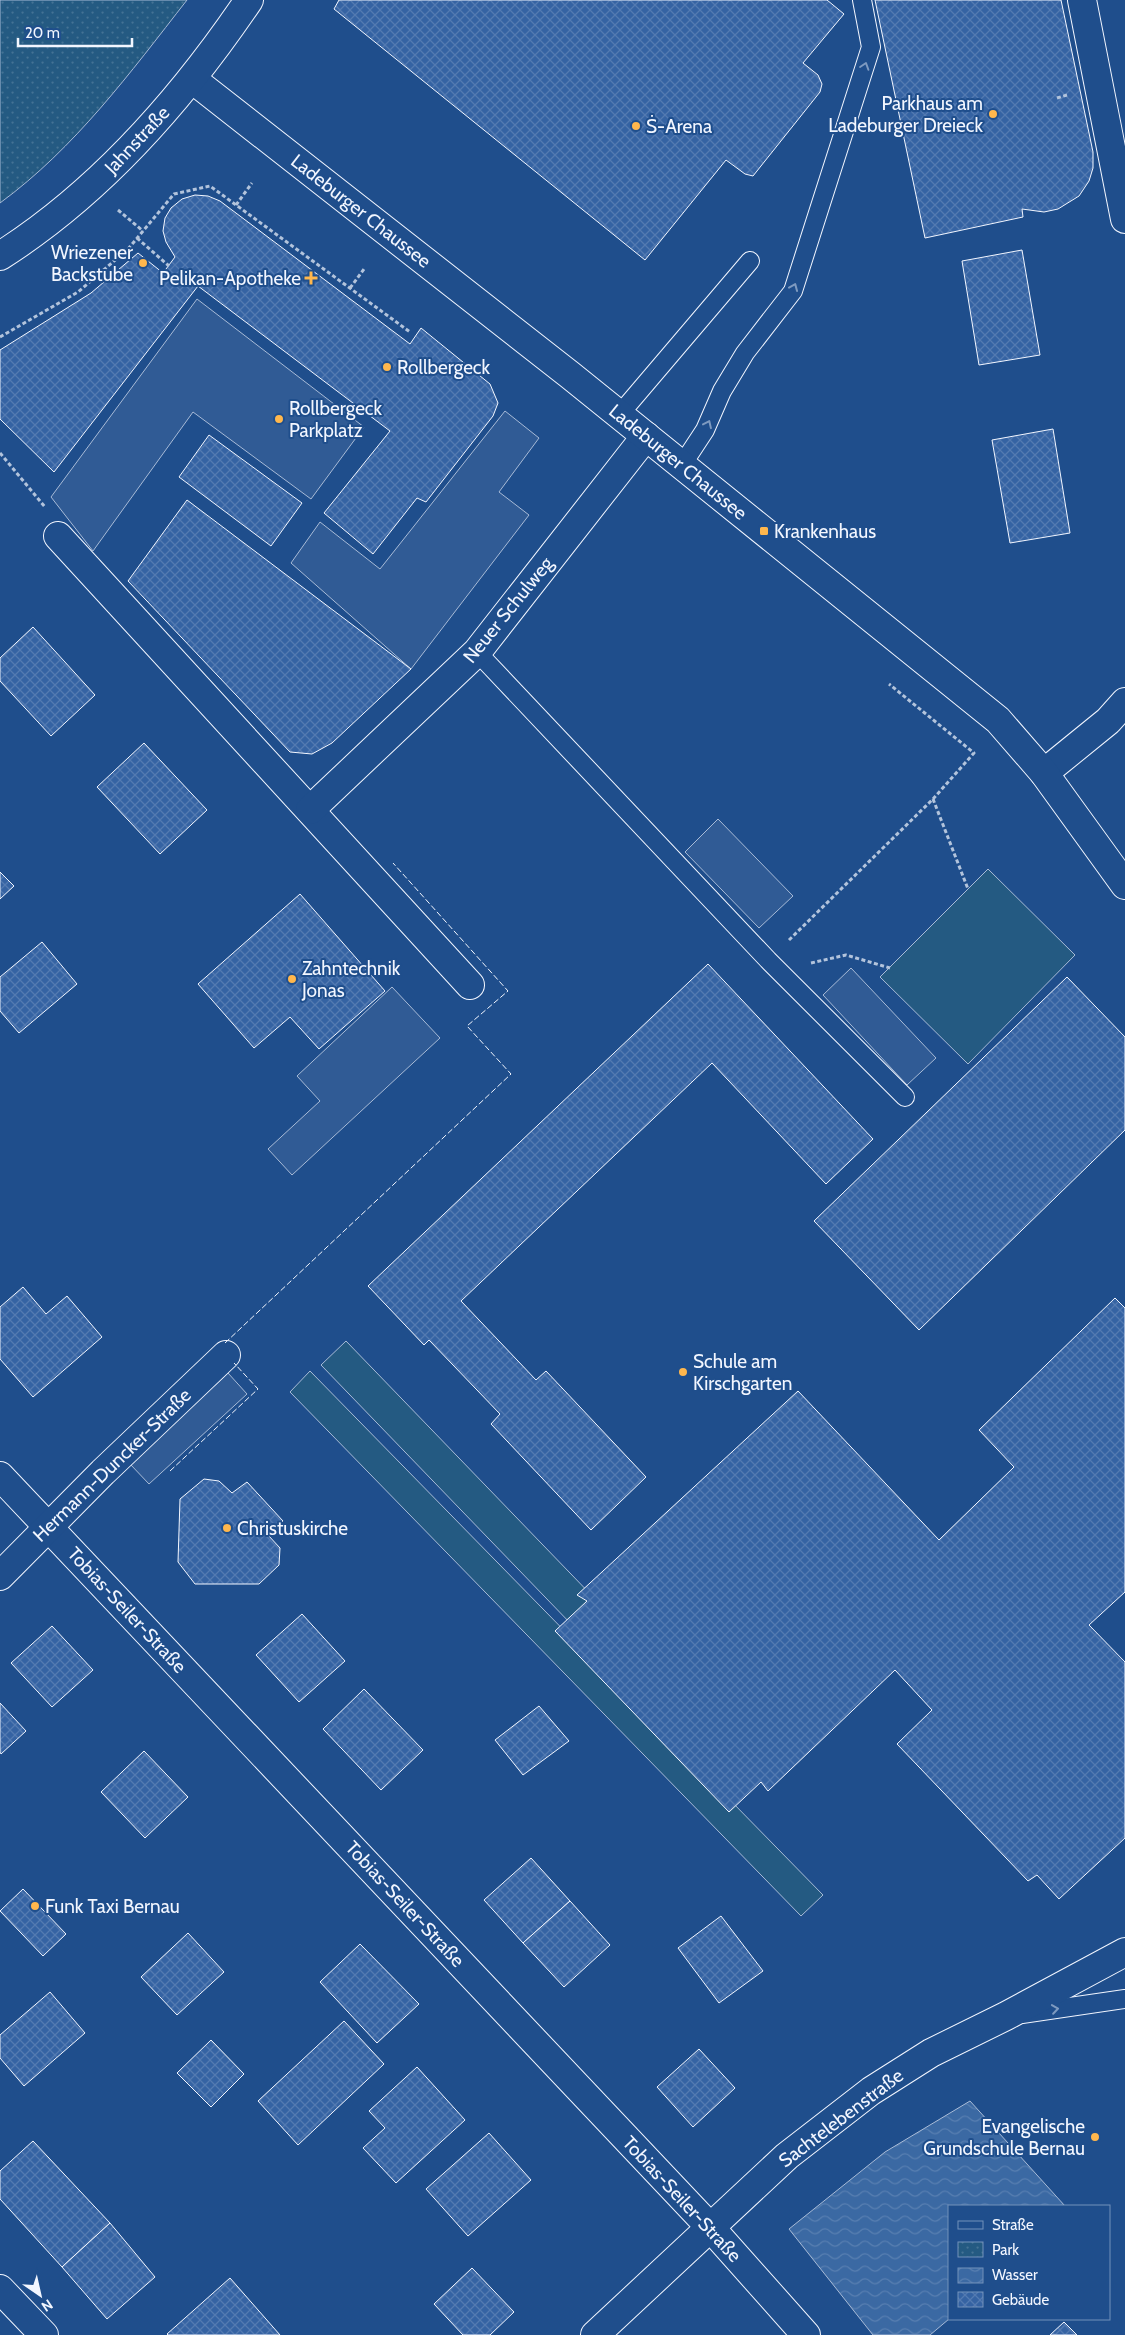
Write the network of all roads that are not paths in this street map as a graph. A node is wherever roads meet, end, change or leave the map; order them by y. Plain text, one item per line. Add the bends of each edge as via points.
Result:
1 (250, 0) edge
2 (862, 0) edge
3 (1082, 0) edge
4 (192, 79) junction
5 (1125, 219) edge
6 (0, 256) edge
7 (750, 261) dead end
8 (619, 415) junction
9 (646, 436) junction
10 (682, 465) junction
11 (58, 536) road end
12 (477, 652) junction
13 (1125, 702) edge
14 (1044, 773) junction
15 (310, 810) junction
16 (1125, 885) edge
17 (470, 985) dead end
18 (906, 1097) dead end
19 (226, 1355) dead end
20 (0, 1476) edge
21 (48, 1526) junction
22 (0, 1576) edge
23 (1125, 1952) edge
24 (1125, 1999) edge
25 (1006, 2016) junction
26 (710, 2227) junction
27 (0, 2289) edge
28 (44, 2335) edge
29 (595, 2335) edge
30 (806, 2335) edge

1 - 4 street, Jahnstraße
10 -> 2 lane via 705,430 722,391 745,353 793,291 871,46
3 - 5 street
4 - 6 street, Jahnstraße via 98,181
4 - 8 street, Ladeburger Chaussee
7 - 8 lane
8 - 9 street, Ladeburger Chaussee
9 - 10 street, Ladeburger Chaussee
9 - 12 street, Neuer Schulweg
10 - 14 street, Ladeburger Chaussee via 998,720
11 - 15 street
12 - 15 street, Neuer Schulweg
12 - 18 lane via 768,960
13 - 14 street via 1108,721
14 - 16 street, Ladeburger Chaussee
15 - 17 street
19 - 21 street, Hermann-Duncker-Straße
20 - 21 street, Tobias-Seiler-Straße
21 - 22 street, Hermann-Duncker-Straße
21 - 26 street, Tobias-Seiler-Straße
23 - 25 street, Sachtelebenstraße
25 -> 24 lane
25 - 26 street, Sachtelebenstraße via 931,2053 871,2092 787,2156
26 - 29 street, Sachtelebenstraße
26 - 30 street, Tobias-Seiler-Straße
27 - 28 street

